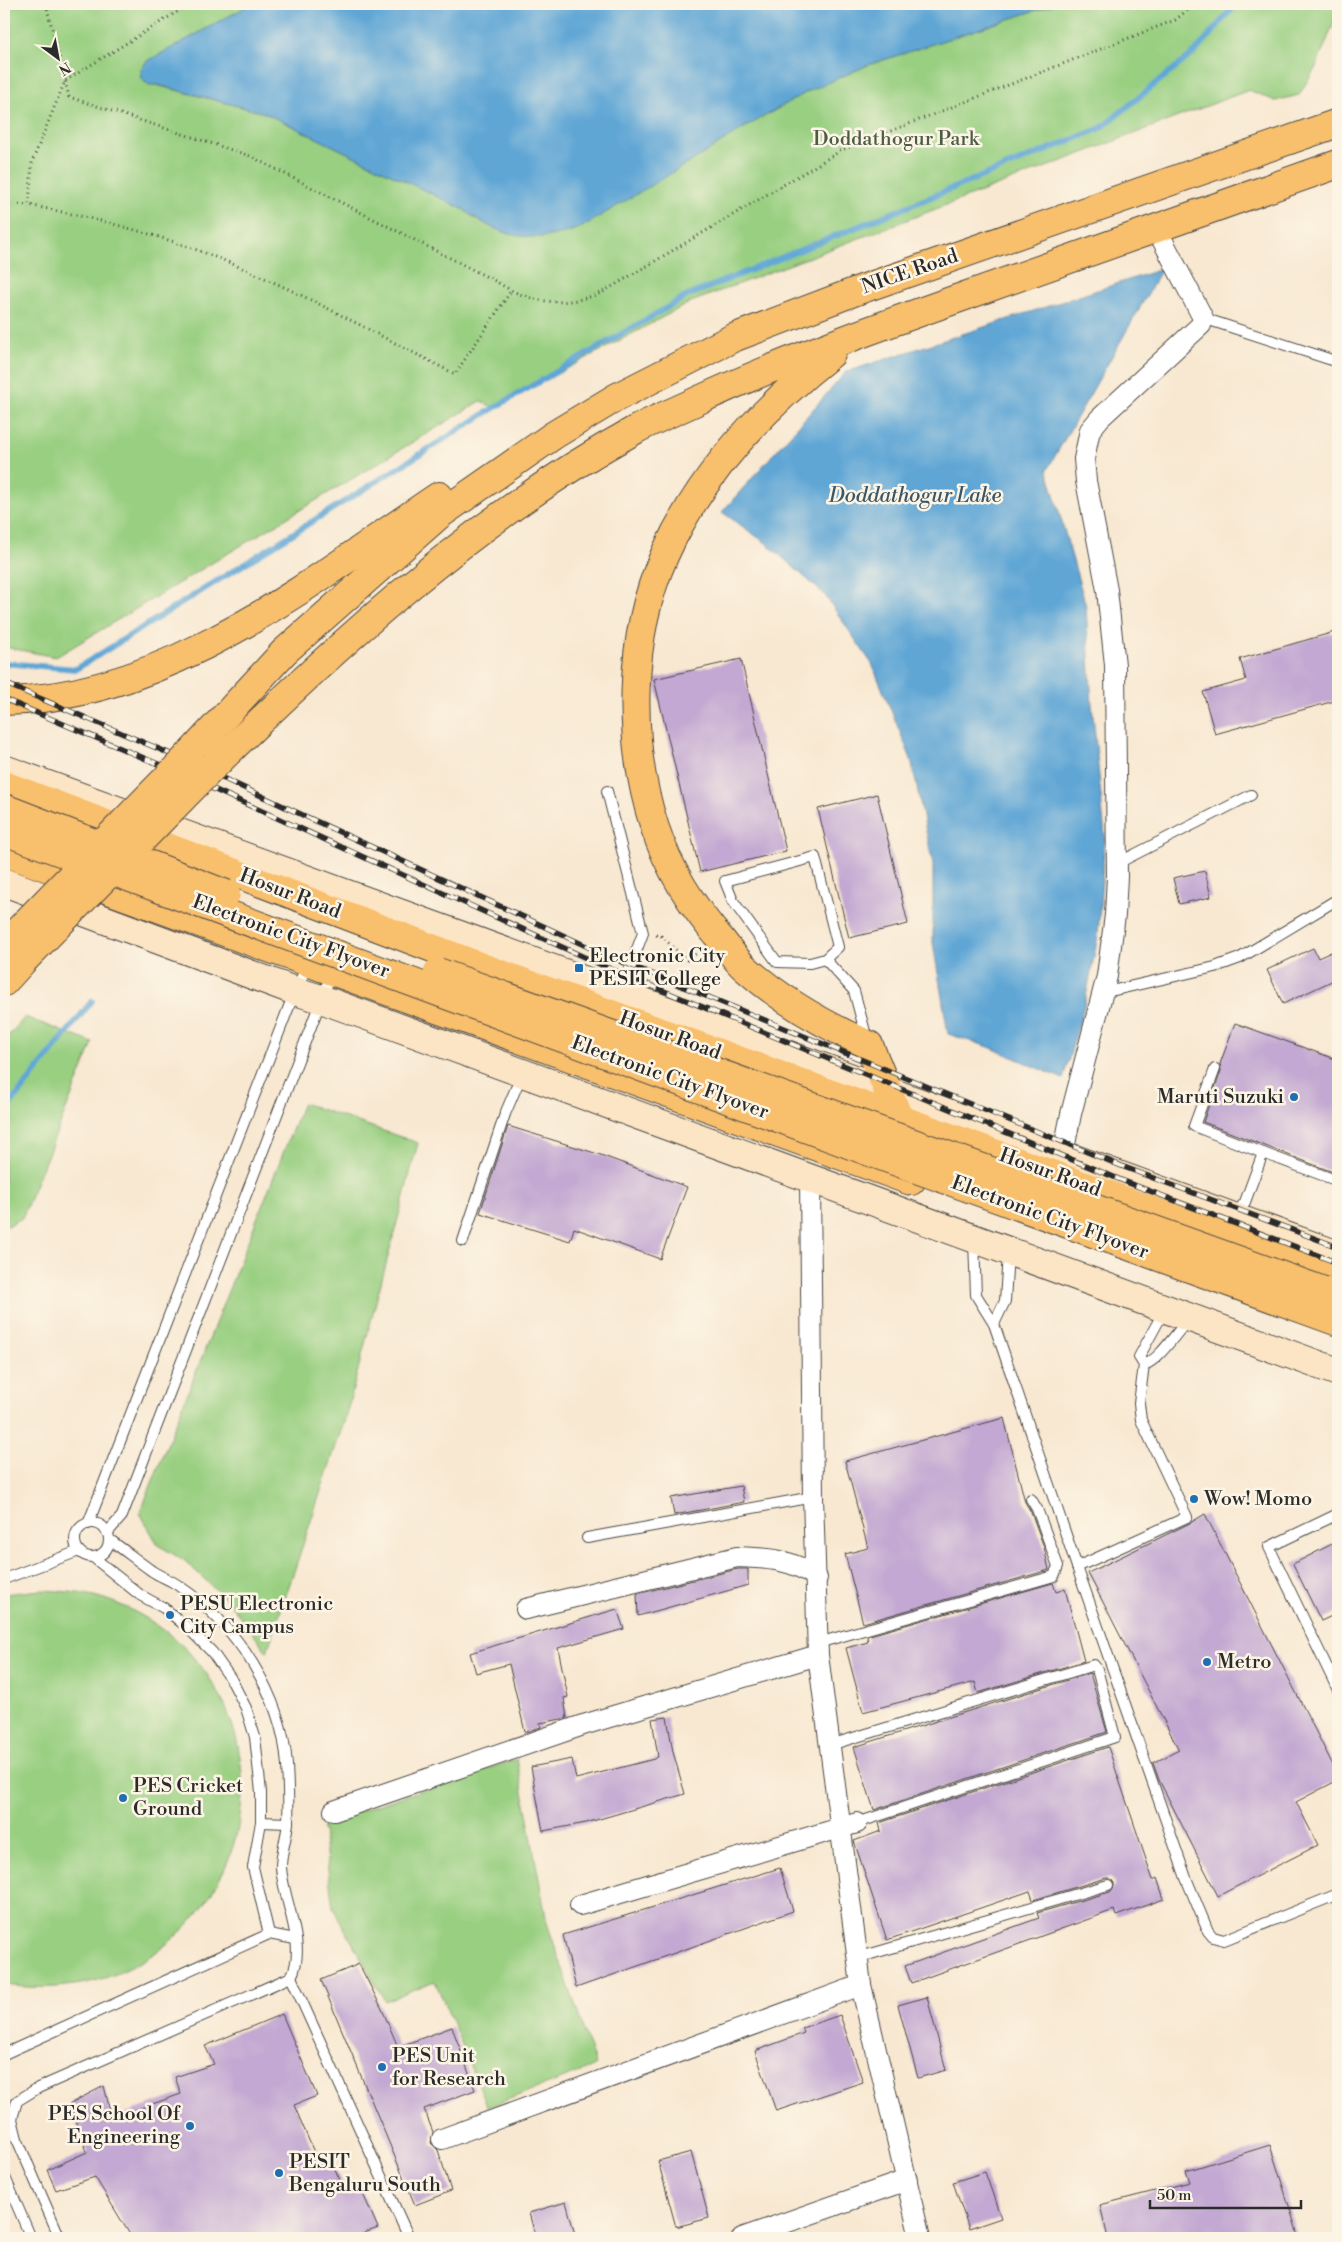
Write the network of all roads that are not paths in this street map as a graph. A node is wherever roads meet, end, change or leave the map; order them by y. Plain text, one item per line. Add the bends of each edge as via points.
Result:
1 (1338, 123) edge
2 (1338, 164) edge
3 (1156, 228) junction
4 (1203, 318) junction
5 (856, 335) junction
6 (1338, 362) edge
7 (504, 468) junction
8 (4, 701) edge
9 (203, 759) junction
10 (4, 769) edge
11 (4, 785) edge
12 (607, 791) dead end
13 (1251, 795) dead end
14 (4, 808) edge
15 (4, 831) edge
16 (4, 852) edge
17 (1116, 864) junction
18 (4, 882) edge
19 (1338, 899) edge
20 (11, 950) edge
21 (825, 958) junction
22 (320, 967) junction
23 (4, 982) edge
24 (295, 991) junction
25 (620, 993) junction
26 (1102, 993) junction
27 (320, 999) junction
28 (869, 1045) junction
29 (1215, 1069) dead end
30 (523, 1073) junction
31 (887, 1090) junction
32 (899, 1118) junction
33 (1263, 1152) junction
34 (1063, 1154) junction
35 (810, 1178) junction
36 (1338, 1182) edge
37 (1234, 1217) junction
38 (974, 1238) junction
39 (463, 1241) dead end
40 (1008, 1251) junction
41 (1338, 1255) edge
42 (1338, 1278) edge
43 (1338, 1296) edge
44 (1178, 1313) junction
45 (1338, 1322) edge
46 (994, 1324) junction
47 (1338, 1335) edge
48 (1144, 1365) junction
49 (1338, 1372) edge
50 (813, 1497) junction
51 (1031, 1499) dead end
52 (1338, 1514) edge
53 (88, 1524) junction
54 (109, 1536) junction
55 (587, 1538) dead end
56 (79, 1551) junction
57 (93, 1557) junction
58 (1077, 1567) junction
59 (817, 1578) junction
60 (4, 1579) edge
61 (526, 1609) dead end
62 (818, 1649) junction
63 (1338, 1690) edge
64 (830, 1745) junction
65 (334, 1811) dead end
66 (261, 1822) junction
67 (288, 1823) junction
68 (849, 1826) junction
69 (1108, 1885) dead end
70 (1338, 1894) edge
71 (580, 1905) dead end
72 (269, 1934) junction
73 (295, 1939) junction
74 (857, 1958) junction
75 (291, 1977) junction
76 (860, 1985) junction
77 (4, 2054) edge
78 (442, 2139) dead end
79 (4, 2175) edge
80 (907, 2180) junction
81 (31, 2238) edge
82 (60, 2238) edge
83 (408, 2238) edge
84 (742, 2238) edge
85 (920, 2238) edge

1 - 7 highway, NICE Road via 860,290 734,338 617,397
2 - 3 highway, NICE Road
3 - 4 street
3 - 5 highway, NICE Road
4 - 6 lane
4 - 17 street via 1201,325 1100,418 1090,430 1086,445 1086,481 1107,590 1115,666
5 - 9 highway, NICE Road via 746,378 636,429 525,499 376,614 306,676
5 - 28 highway via 793,384 756,422 726,455 683,518 664,555 649,602 639,649 635,702 638,743 655,828 674,871 702,919 744,968 800,1010
7 - 8 highway via 452,488 302,588 184,657 79,692
7 - 9 highway via 439,515 290,646
9 - 20 highway, bridge
10 - 25 street, Hosur Road
11 - 32 highway, Hosur Road via 499,974
12 - 25 lane via 643,934
13 - 17 lane
14 - 43 highway, Electronic City Flyover, bridge via 335,935
15 - 45 highway, Electronic City Flyover, bridge via 878,1156
16 - 22 highway
17 - 26 street via 1115,915
18 - 24 street
19 - 26 lane via 1240,958 1215,967
20 - 23 highway
21 - 21 lane via 838,948 815,857 725,881 733,901 777,962 810,963
21 - 28 lane via 854,991
22 - 24 lane
22 - 27 lane
22 - 47 highway
24 - 27 street
24 - 53 lane
25 - 31 street, Hosur Road
26 - 34 street
27 - 30 street
27 - 54 lane via 122,1516
28 - 31 highway
29 - 33 lane via 1194,1126
30 - 35 street
30 - 39 lane via 505,1114
31 - 32 highway
31 - 34 street, Hosur Road
32 - 42 highway, Hosur Road
33 - 36 lane
33 - 37 lane via 1245,1202
34 - 37 street, Hosur Road
35 - 38 street
35 - 50 street
37 - 41 street, Hosur Road
38 - 40 street
38 - 46 lane via 976,1295
40 - 44 street
40 - 46 lane via 1005,1301
44 - 48 lane via 1154,1362
44 - 48 lane via 1139,1357
44 - 49 street
46 - 58 lane
48 - 58 lane via 1139,1403 1141,1420 1187,1517
50 - 55 lane
50 - 59 street
51 - 62 lane via 1038,1509 1058,1566 1054,1576
52 - 63 lane via 1269,1547
53 - 54 lane via 100,1524
53 - 56 lane via 76,1535
54 - 57 lane via 104,1553
54 - 67 lane via 153,1572 179,1586 205,1607 232,1635 254,1666 271,1698 282,1731 287,1762
56 - 57 lane
56 - 60 lane
57 - 66 lane via 187,1627 212,1652 231,1679 246,1708 255,1737 260,1765
58 - 70 lane via 1183,1868 1212,1937 1224,1940
59 - 61 street via 795,1564 737,1557
59 - 62 street
62 - 64 street
62 - 65 street via 583,1725
64 - 68 street
64 - 68 lane via 1094,1665 1115,1737
66 - 67 lane
66 - 72 lane via 253,1866
67 - 73 lane via 281,1866
68 - 71 street
68 - 74 street
69 - 74 lane
72 - 73 lane
72 - 77 lane
73 - 75 lane via 297,1965
74 - 76 street
75 - 82 lane via 38,2088 17,2101 12,2119 17,2139
75 - 83 lane
76 - 78 street
76 - 80 street
79 - 81 lane
80 - 84 street
80 - 85 street

